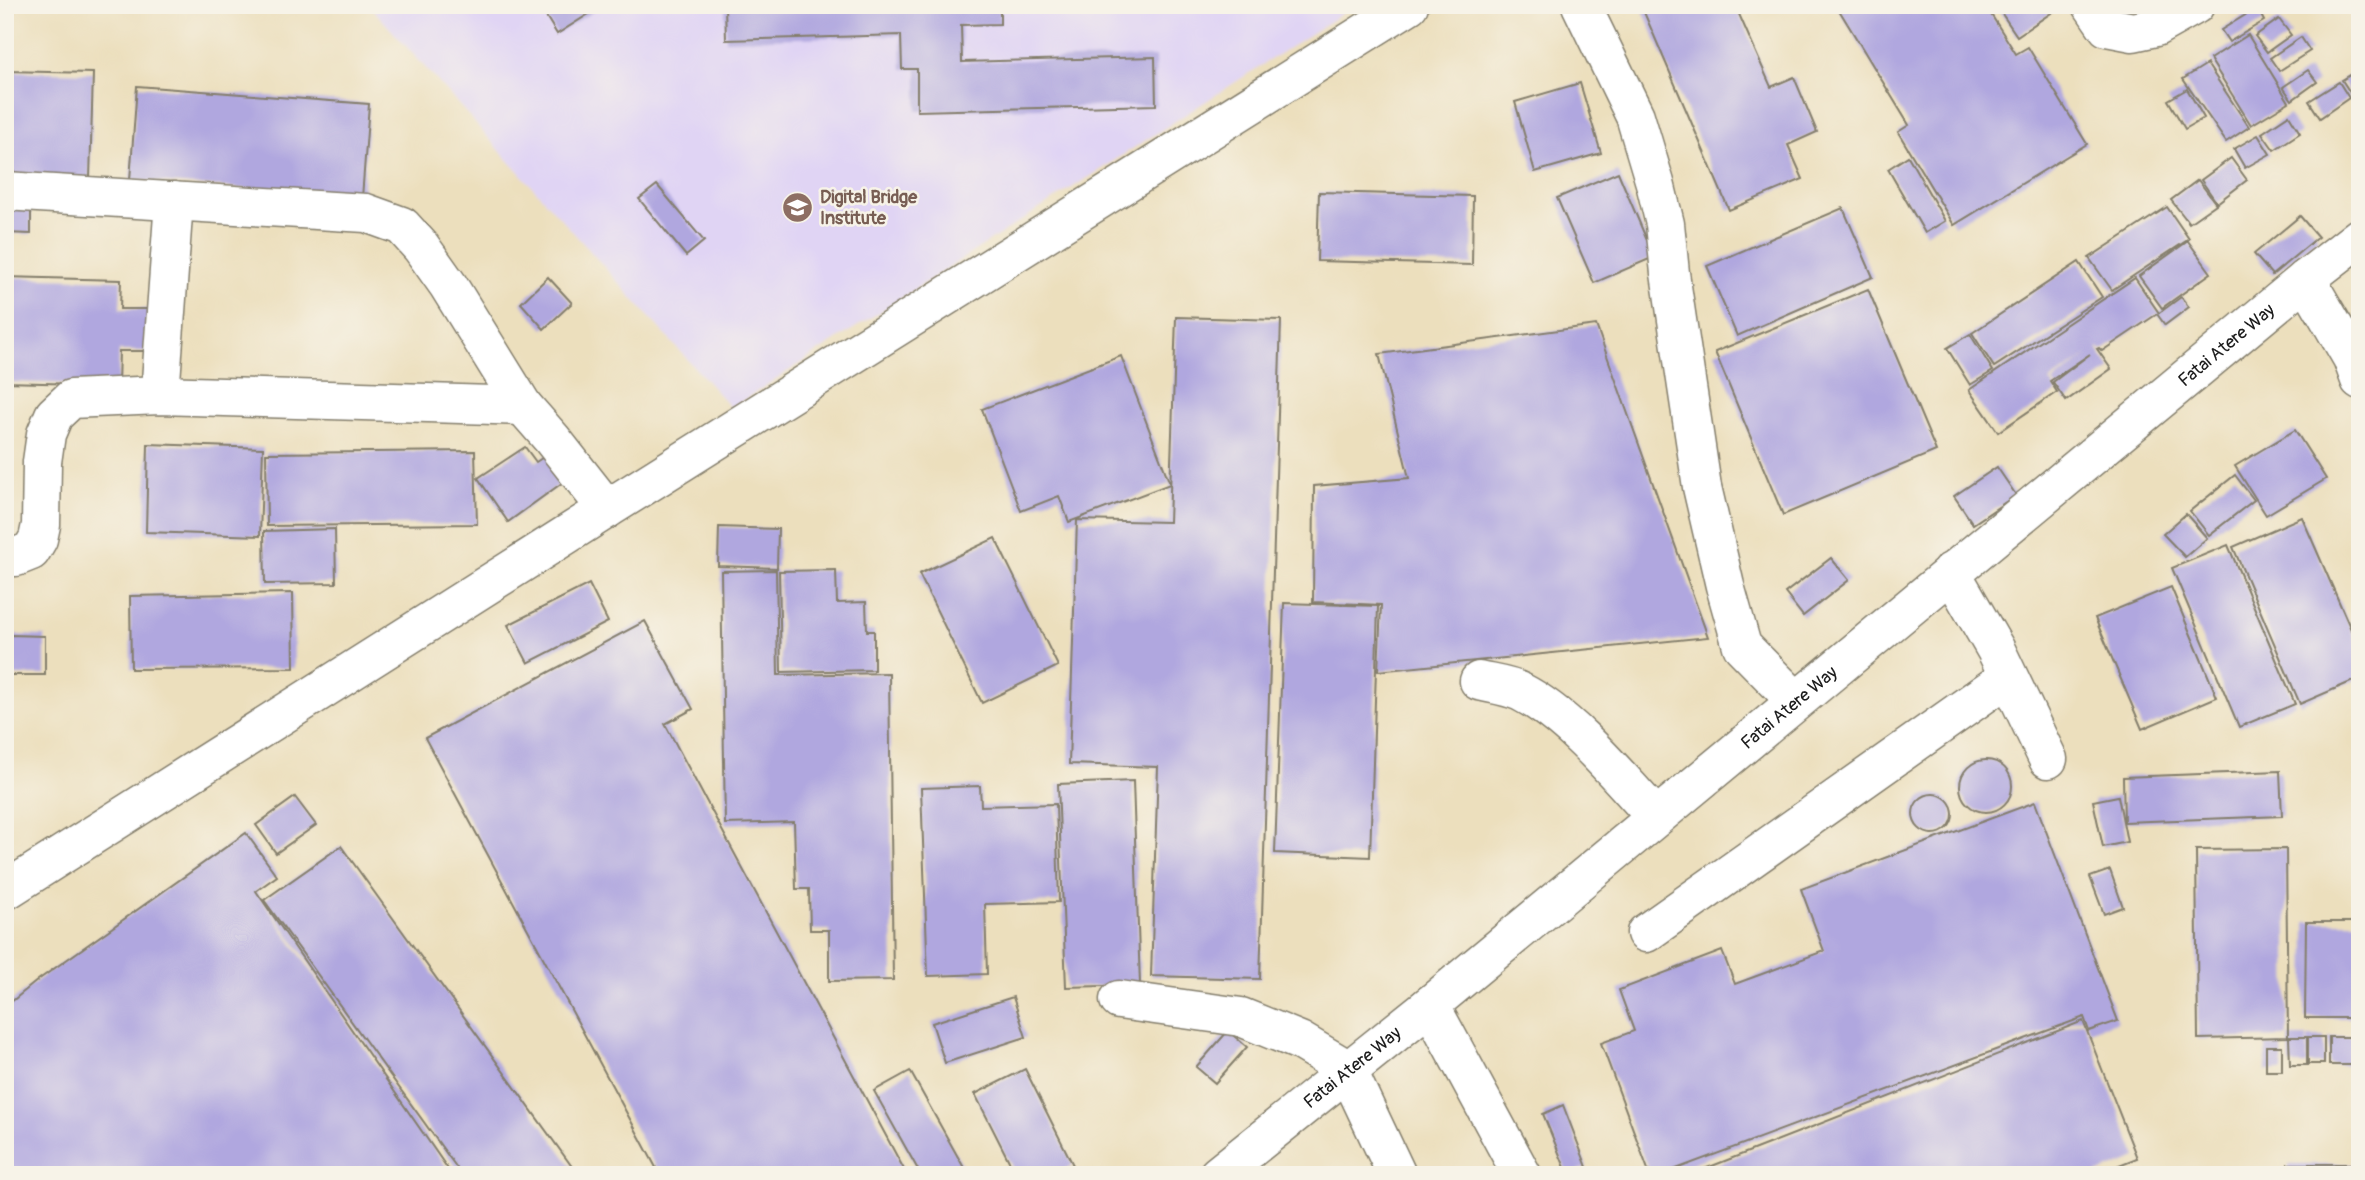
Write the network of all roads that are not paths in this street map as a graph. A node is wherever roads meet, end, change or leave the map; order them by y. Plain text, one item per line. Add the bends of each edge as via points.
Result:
1 (1409, 5) edge
2 (1581, 5) edge
3 (2092, 5) edge
4 (2195, 5) edge
5 (5, 191) edge
6 (174, 201) junction
7 (2360, 237) edge
8 (2306, 279) junction
9 (2360, 380) edge
10 (160, 395) junction
11 (523, 407) junction
12 (607, 509) junction
13 (5, 557) edge
14 (1951, 572) junction
15 (2008, 677) junction
16 (1479, 681) dead end
17 (1796, 701) junction
18 (2048, 759) dead end
19 (1656, 817) junction
20 (5, 891) edge
21 (1646, 933) dead end
22 (1119, 1000) dead end
23 (1430, 1005) junction
24 (1348, 1069) junction
25 (1218, 1175) edge
26 (1397, 1175) edge
27 (1522, 1175) edge

1 - 12 street
2 - 17 street via 1635,117 1665,224 1702,488 1742,646
3 - 4 street via 2108,27 2133,32 2156,27
5 - 6 street
6 - 10 street
6 - 11 street via 366,213 402,226 449,285
7 - 8 street, Fatai Atere Way
8 - 9 street
8 - 14 street, Fatai Atere Way
10 - 11 street
10 - 13 street via 71,399 54,415 42,462 38,539 30,551
11 - 12 street
12 - 20 street
14 - 15 street
14 - 17 street, Fatai Atere Way
15 - 18 street
15 - 21 street
16 - 19 street via 1520,691 1551,712 1596,752
17 - 19 street, Fatai Atere Way
19 - 23 street, Fatai Atere Way
22 - 24 street via 1241,1017 1300,1041
23 - 24 street, Fatai Atere Way
23 - 27 street
24 - 25 street, Fatai Atere Way
24 - 26 street

